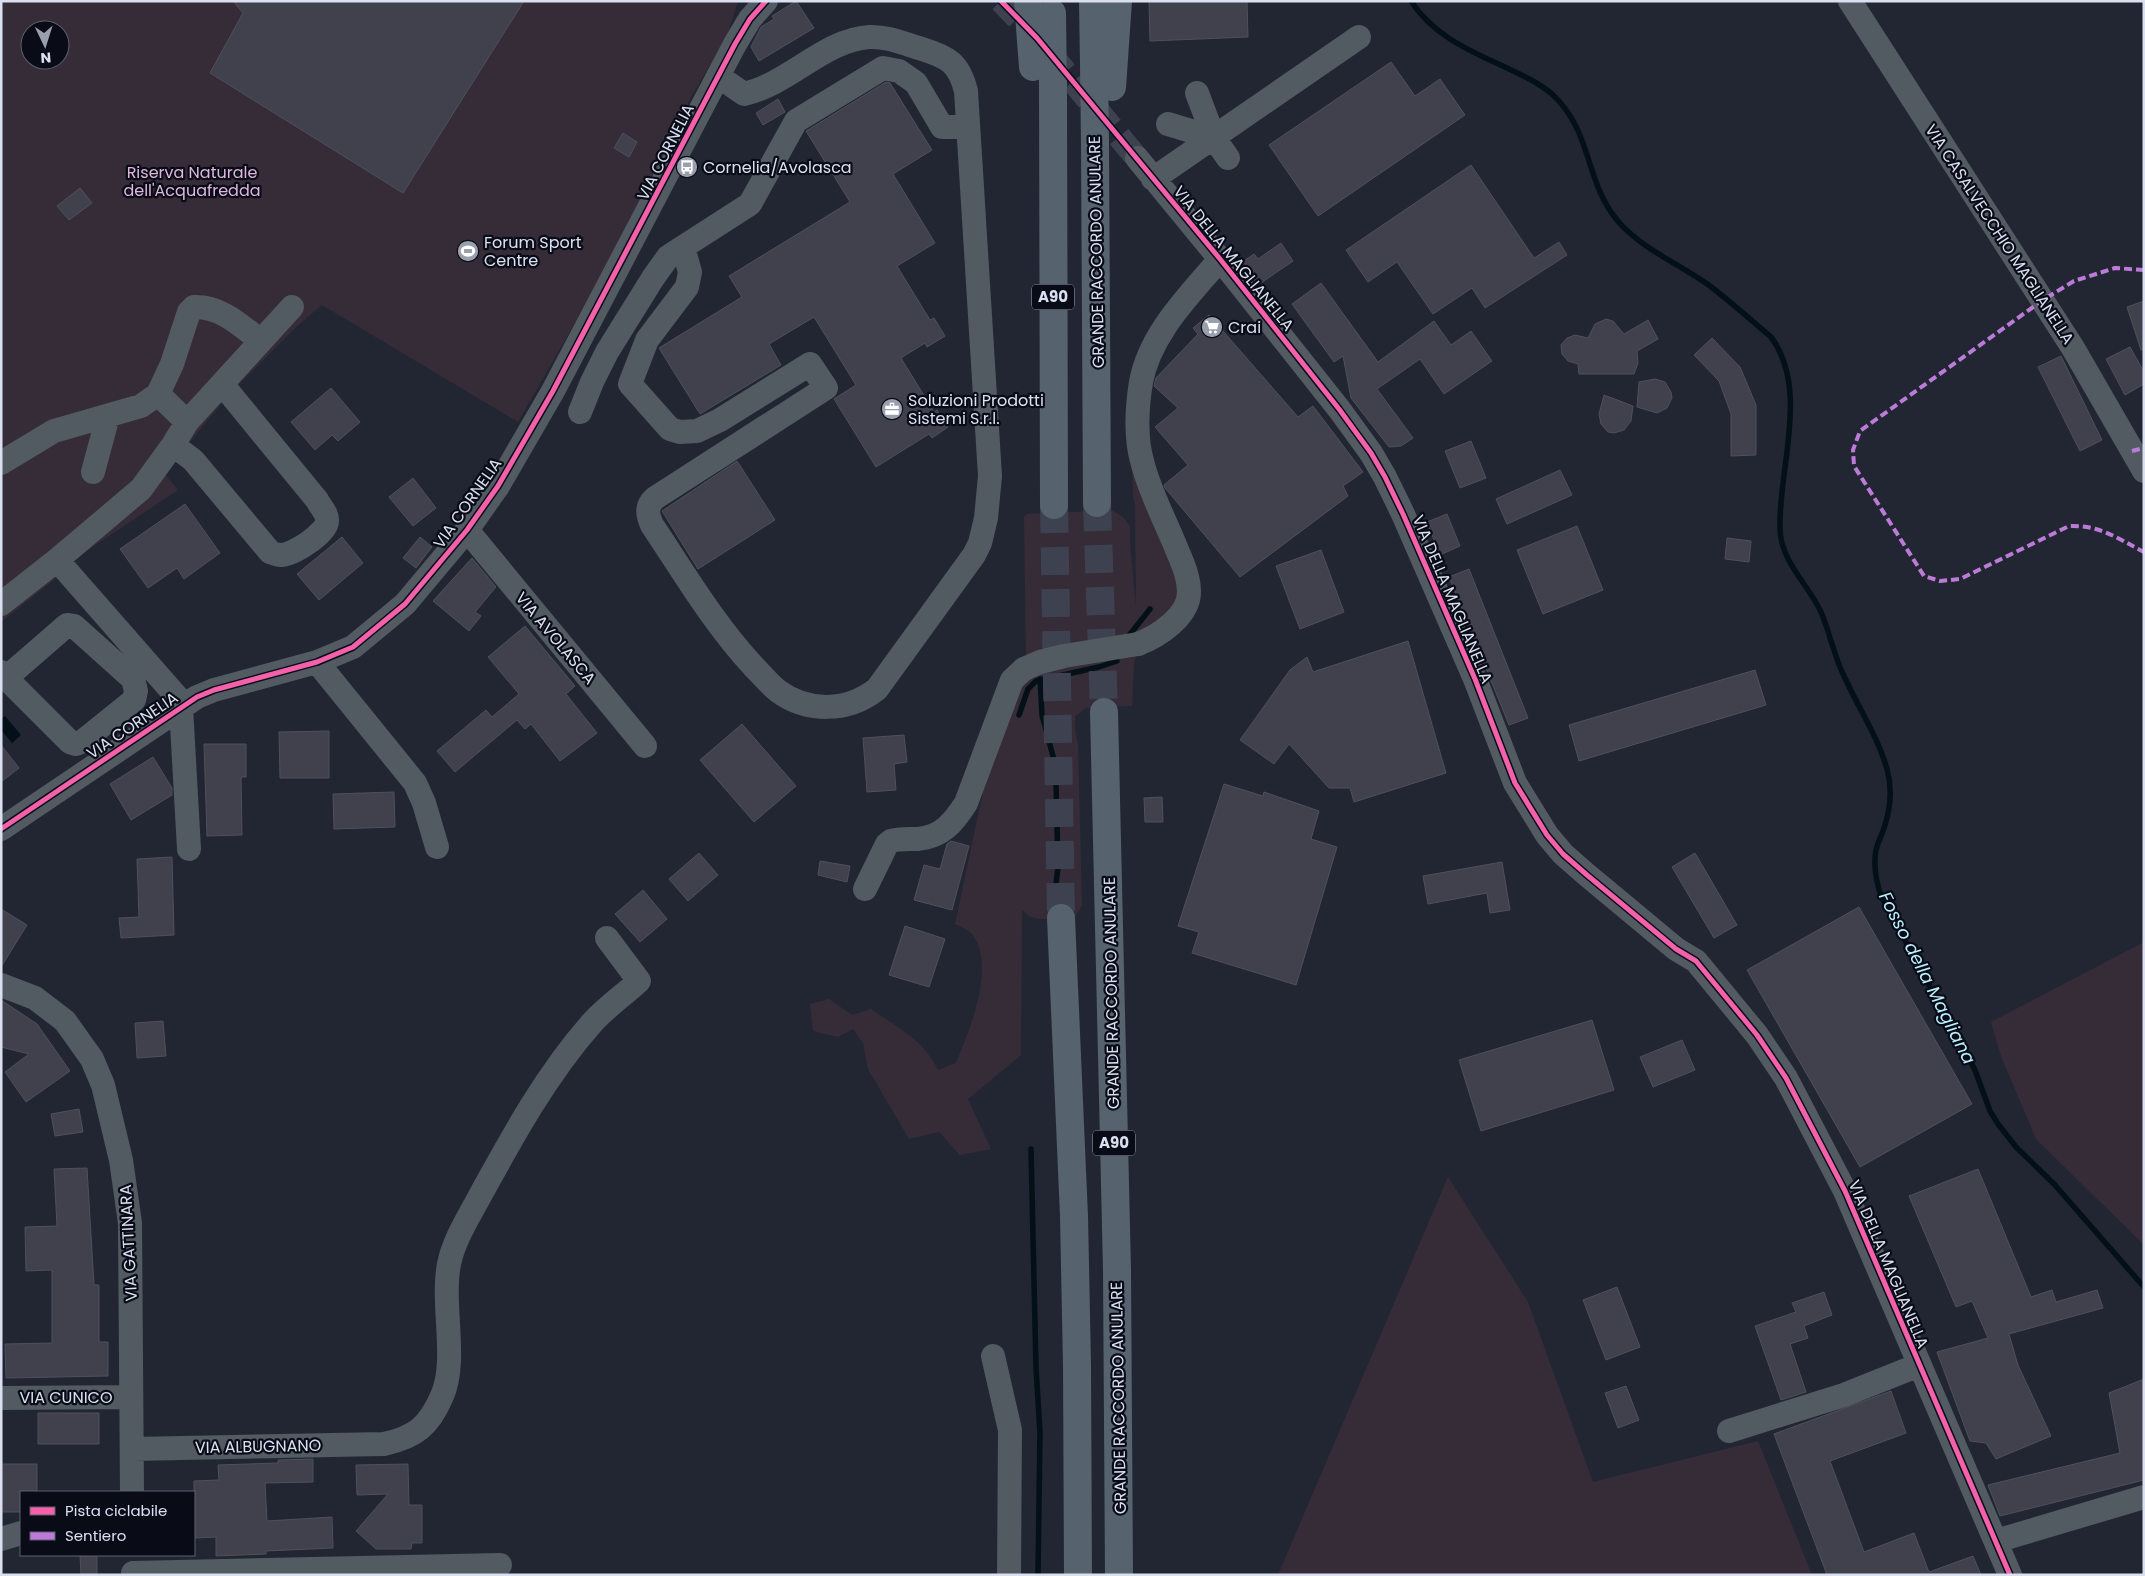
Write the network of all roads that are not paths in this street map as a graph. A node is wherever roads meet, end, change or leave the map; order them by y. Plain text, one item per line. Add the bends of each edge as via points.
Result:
1 (766, 1) edge
2 (1028, 1) edge
3 (1093, 1) edge
4 (1118, 1) edge
5 (1850, 1) edge
6 (1052, 7) edge
7 (1359, 37) dead end
8 (718, 76) junction
9 (1197, 93) dead end
10 (1168, 124) dead end
11 (968, 127) junction
12 (1214, 138) junction
13 (1101, 151) junction
14 (1137, 158) tunnel mouth
15 (1228, 158) dead end
16 (1153, 179) junction
17 (1053, 198) junction
18 (683, 247) junction
19 (1220, 259) junction
20 (292, 307) dead end
21 (261, 341) junction
22 (566, 368) junction
23 (592, 382) junction
24 (222, 384) junction
25 (158, 394) junction
26 (580, 412) dead end
27 (108, 416) junction
28 (188, 422) junction
29 (173, 446) junction
30 (1, 463) edge
31 (2144, 471) edge
32 (93, 472) dead end
33 (1098, 503) tunnel mouth
34 (1054, 505) tunnel mouth
35 (467, 530) junction
36 (57, 560) junction
37 (1, 604) edge
38 (317, 662) junction
39 (4, 675) edge
40 (183, 706) junction
41 (1104, 712) tunnel mouth
42 (645, 746) dead end
43 (1, 829) edge
44 (438, 847) dead end
45 (189, 849) dead end
46 (864, 889) dead end
47 (1061, 918) tunnel mouth
48 (607, 938) dead end
49 (1, 985) edge
50 (993, 1356) dead end
51 (1919, 1365) junction
52 (131, 1397) junction
53 (1, 1398) edge
54 (1729, 1431) dead end
55 (132, 1449) junction
56 (132, 1491) edge
57 (2144, 1497) edge
58 (20, 1533) edge
59 (1, 1539) edge
60 (1996, 1541) junction
61 (500, 1565) dead end
62 (133, 1568) edge
63 (422, 1571) edge
64 (1009, 1575) edge
65 (1078, 1575) edge
66 (1119, 1575) edge
67 (2010, 1575) edge

1 - 8 street, VIA CORNELIA via 750,19
2 - 17 highway, bridge via 1032,66
3 - 13 highway, GRANDE RACCORDO ANULARE, bridge
4 - 13 highway via 1112,87
5 - 31 street, VIA CASALVECCHIO MAGLIANELLA via 2073,348
6 - 17 highway, A90, bridge
7 - 12 street
8 - 11 street via 744,94 769,86 838,46 853,40 884,38 938,54 957,67 966,91
8 - 22 street, VIA CORNELIA
9 - 12 street
10 - 12 street
11 - 18 street via 942,127 916,83 898,71 883,68 796,121 750,204
11 - 18 street via 990,476 986,518 980,543 965,570 877,689 857,702 836,708 806,704 788,697 770,684 736,648 649,518 649,504 655,498 826,388 810,364 697,431 670,429 630,384 647,340 687,287 690,272
12 - 15 street
12 - 16 street
13 - 33 highway, GRANDE RACCORDO ANULARE / A90 via 1097,263
14 - 16 street, VIA DELLA MAGLIANELLA
16 - 19 street, VIA DELLA MAGLIANELLA
17 - 34 highway, A90
18 - 23 street via 668,257 653,278
19 - 46 street, bridge via 1158,338 1147,359 1142,380 1138,423 1141,460 1186,570 1189,594 1176,620 1138,644 1064,656 1024,669 1012,680 966,803 956,820 935,835 886,844
19 - 51 street, VIA DELLA MAGLIANELLA via 1339,409 1385,477 1475,679 1515,783 1547,836 1587,875 1676,949 1696,961 1757,1035 1786,1078 1845,1191
20 - 21 street
21 - 24 street
21 - 25 street via 214,309 194,307 189,312
22 - 23 street
22 - 35 street, VIA CORNELIA via 498,486
23 - 26 street
24 - 28 street
24 - 29 street via 317,500 327,517 322,532 298,550 283,556 270,552 193,460
25 - 27 street via 141,406
25 - 28 street
27 - 30 street via 54,431
27 - 32 street
28 - 29 street
29 - 36 street via 141,489
35 - 38 street, VIA CORNELIA via 396,612 353,647
35 - 42 street, VIA AVOLASCA
36 - 37 street
36 - 40 street
38 - 40 street, VIA CORNELIA via 214,690
38 - 44 street via 415,783
39 - 39 street via 67,625 74,626 133,678 136,691 134,700 76,744 70,742
40 - 43 street, VIA CORNELIA
40 - 45 street
41 - 66 highway, GRANDE RACCORDO ANULARE / A90 via 1117,1270
47 - 65 highway, A90 via 1075,1226
48 - 55 street, VIA ALBUGNANO via 639,980 586,1030 534,1102 468,1219 454,1248 446,1281 448,1379 436,1409 416,1434 384,1444
49 - 52 street, VIA GATTINARA via 35,998 65,1021 92,1059 103,1085 121,1160 130,1223
50 - 64 street via 1010,1430
51 - 54 street, VIA DELLA MAGLIANELLA via 1844,1395
51 - 60 street, VIA DELLA MAGLIANELLA
52 - 53 street, VIA CUNICO
52 - 55 street, VIA GATTINARA
55 - 56 street, VIA GATTINARA
57 - 60 street
58 - 59 street
60 - 67 street, VIA DELLA MAGLIANELLA
61 - 63 street
62 - 63 street

